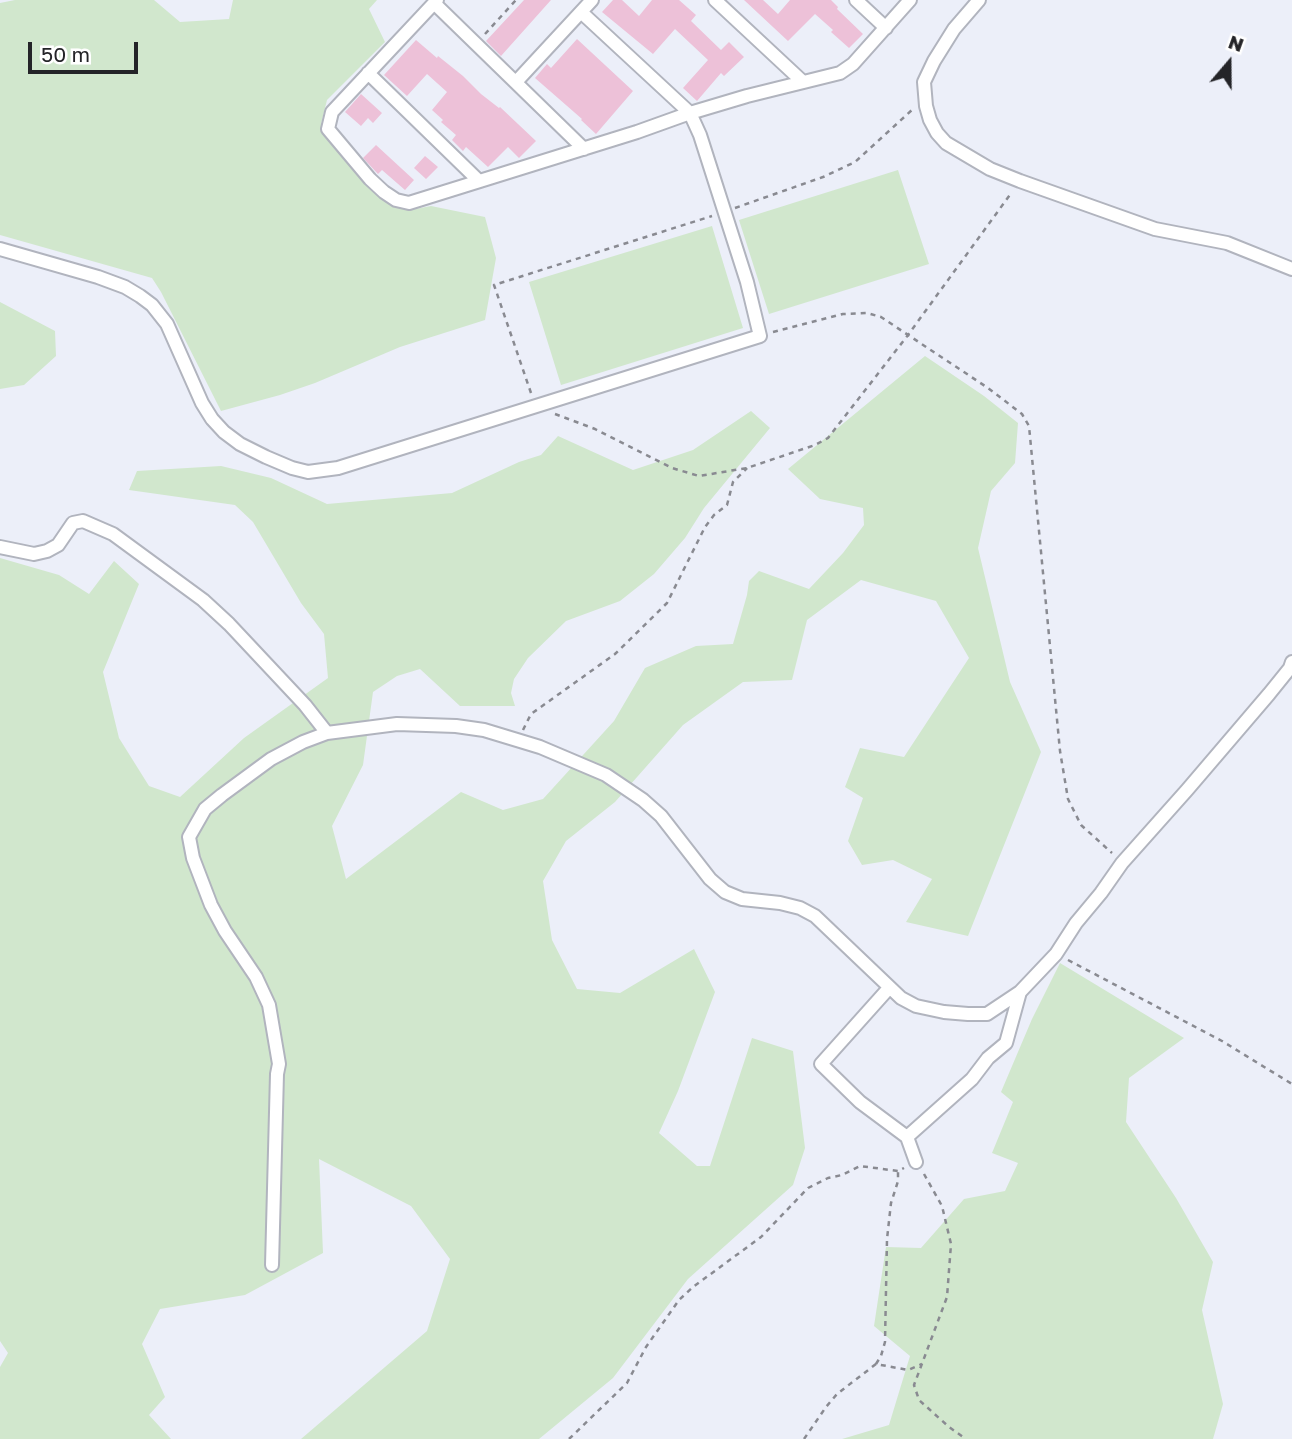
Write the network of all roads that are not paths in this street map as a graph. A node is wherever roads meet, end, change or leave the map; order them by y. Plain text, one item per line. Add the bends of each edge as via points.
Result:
1 (592, 0) edge
2 (715, 0) edge
3 (856, 0) edge
4 (910, 0) edge
5 (979, 0) edge
6 (435, 2) edge
7 (581, 12) junction
8 (886, 28) junction
9 (368, 73) junction
10 (516, 82) junction
11 (803, 82) junction
12 (690, 113) junction
13 (584, 149) junction
14 (479, 181) junction
15 (0, 248) edge
16 (1292, 269) edge
17 (0, 547) edge
18 (1292, 662) edge
19 (327, 733) junction
20 (889, 988) junction
21 (1020, 992) junction
22 (907, 1138) junction
23 (916, 1163) road end
24 (272, 1265) dead end

1 - 7 street
2 - 11 street
3 - 8 street
4 - 8 street
5 - 16 street via 954,29 924,82 930,120 946,143 1020,181 1155,229 1227,243
6 - 9 street
6 - 10 street
7 - 10 street
7 - 12 street
8 - 11 street via 840,73
9 - 14 street
9 - 14 street via 332,112 328,129 370,179 396,200 409,203
10 - 13 street
11 - 12 street
12 - 13 street
12 - 15 street via 747,282 760,336 338,468 308,472 292,468 224,432 198,394 167,324 140,296 98,277
13 - 14 street
17 - 19 street via 34,554 47,551 58,545 74,523 83,521 113,534 229,624
18 - 21 street via 1122,863 1056,954
19 - 20 street via 397,724 484,730 606,775 660,816 725,892 800,908 815,916
19 - 24 street via 271,760 222,795 205,809 189,837 211,905 269,1005 279,1064
20 - 21 street via 916,1006 968,1014 987,1014
20 - 22 street via 821,1064
21 - 22 street via 1006,1043
22 - 23 street

